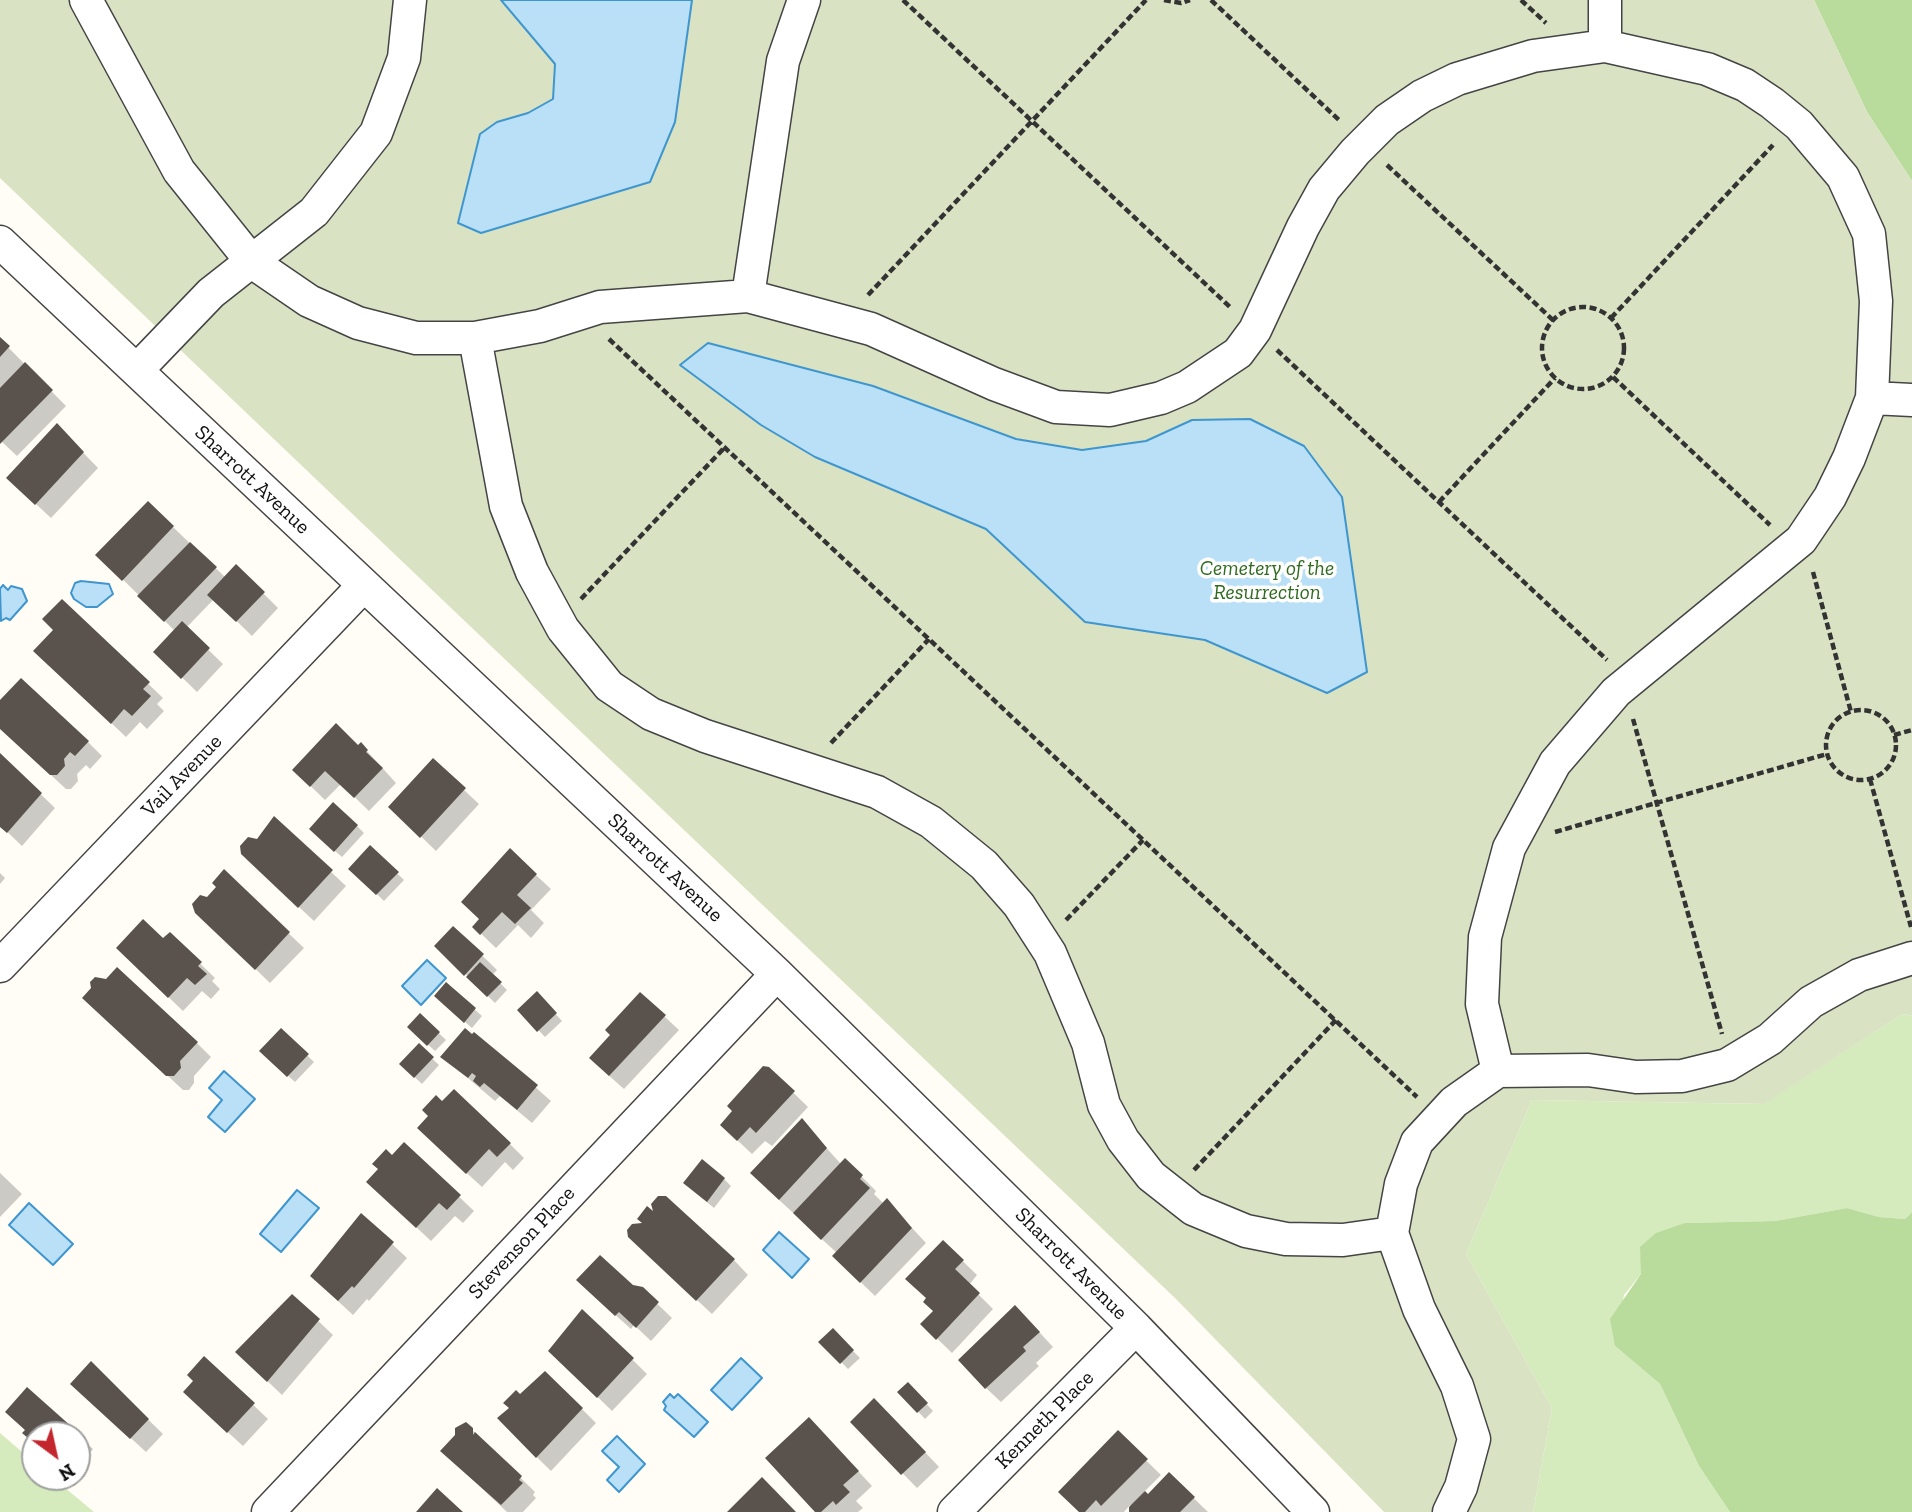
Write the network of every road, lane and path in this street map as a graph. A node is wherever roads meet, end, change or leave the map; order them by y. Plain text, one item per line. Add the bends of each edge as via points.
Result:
1 (86, 0) edge
2 (410, 0) edge
3 (804, 0) edge
4 (903, 0) edge
5 (1146, 0) edge
6 (1164, 0) edge
7 (1189, 0) edge
8 (1210, 0) edge
9 (1521, 0) edge
10 (1605, 0) edge
11 (1555, 31) dead end
12 (1605, 46) junction
13 (1032, 121) junction
14 (1350, 130) dead end
15 (1774, 144) dead end
16 (1378, 157) dead end
17 (0, 242) edge
18 (252, 262) junction
19 (748, 296) junction
20 (859, 306) dead end
21 (1240, 317) dead end
22 (1611, 318) junction
23 (1554, 321) junction
24 (600, 331) dead end
25 (475, 338) junction
26 (1271, 344) dead end
27 (137, 370) junction
28 (1613, 377) junction
29 (1555, 378) junction
30 (1872, 398) junction
31 (1912, 400) edge
32 (725, 447) junction
33 (1439, 502) junction
34 (1772, 526) dead end
35 (1810, 561) dead end
36 (364, 585) junction
37 (575, 606) dead end
38 (929, 639) junction
39 (1615, 668) dead end
40 (1851, 712) junction
41 (1633, 717) dead end
42 (1912, 730) edge
43 (1894, 735) junction
44 (822, 752) dead end
45 (1826, 754) junction
46 (1870, 779) junction
47 (1657, 803) junction
48 (1547, 834) dead end
49 (1143, 840) junction
50 (1059, 928) dead end
51 (1912, 929) edge
52 (1912, 958) edge
53 (0, 966) edge
54 (777, 974) junction
55 (1335, 1020) junction
56 (1725, 1046) dead end
57 (1498, 1071) junction
58 (1426, 1105) dead end
59 (1185, 1180) dead end
60 (1392, 1233) junction
61 (1136, 1328) junction
62 (268, 1512) edge
63 (954, 1512) edge
64 (1313, 1512) edge
65 (1449, 1512) edge

1 - 18 street via 179,171
2 - 18 street via 404,58 376,133 314,212
3 - 19 street via 783,61
4 - 13 path
5 - 13 path
6 - 7 path
8 - 14 path
9 - 11 path
10 - 12 street
12 - 19 street via 1533,55 1457,79 1387,120 1324,189 1255,330 1238,353 1187,387 1161,398 1110,410 1056,407 872,329
12 - 30 street via 1707,69 1745,85 1799,125 1843,177 1869,234 1876,300
13 - 20 path
13 - 21 path
15 - 22 path
16 - 23 path
17 - 27 street, Sharrott Avenue
18 - 25 street via 309,301 358,323 416,338
18 - 27 street via 211,293
19 - 25 street via 600,307 540,326
22 - 23 path via 1582,307
22 - 28 path via 1623,338 1624,352
23 - 29 path via 1543,340 1542,353
24 - 32 path
25 - 60 street via 506,506 532,572 563,629 609,686 651,714 705,736 877,792 931,822 984,865 1020,905 1050,953 1074,1004 1104,1105 1123,1140 1151,1175 1193,1209 1246,1231 1286,1239 1343,1240
26 - 33 path
27 - 36 street, Sharrott Avenue
28 - 29 path via 1590,389 1576,389
28 - 34 path
29 - 33 path
30 - 31 street
30 - 57 street via 1844,468 1801,540 1616,692 1555,763 1509,848 1485,937 1482,1004
32 - 37 path
32 - 38 path
33 - 39 path
35 - 40 path
36 - 53 street, Vail Avenue
36 - 54 street, Sharrott Avenue
38 - 44 path
38 - 49 path
40 - 43 path via 1870,711 1881,716
40 - 45 path via 1830,727
41 - 47 path
42 - 43 path
43 - 46 path via 1895,756
45 - 46 path via 1847,779
45 - 47 path
46 - 51 path
47 - 48 path
47 - 56 path
49 - 50 path
49 - 55 path
52 - 57 street via 1860,975 1811,1002 1770,1040 1727,1065 1682,1076
54 - 61 street, Sharrott Avenue
54 - 62 street, Stevenson Place
55 - 58 path
55 - 59 path
57 - 60 street via 1454,1102 1417,1142 1401,1184
60 - 65 street via 1419,1309 1457,1385 1474,1438
61 - 63 street, Kenneth Place
61 - 64 street, Sharrott Avenue

